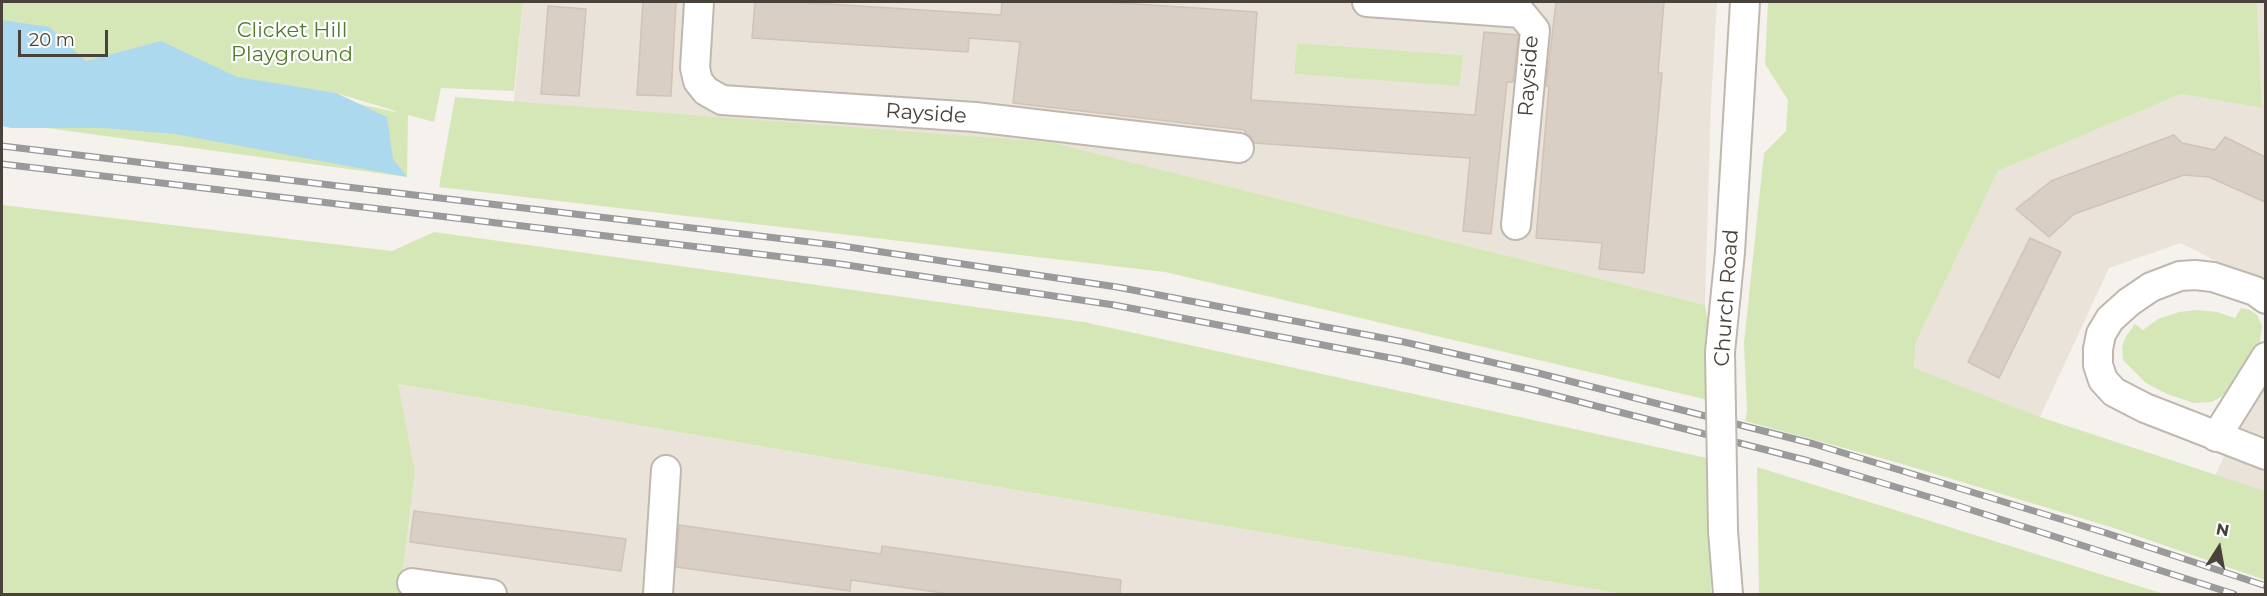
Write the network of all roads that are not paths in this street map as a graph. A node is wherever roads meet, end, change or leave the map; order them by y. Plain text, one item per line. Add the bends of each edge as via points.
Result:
1 (699, 2) edge
2 (1367, 2) edge
3 (1745, 2) edge
4 (1239, 148) dead end
5 (1516, 225) dead end
6 (2265, 299) edge
7 (2265, 357) edge
8 (2216, 437) junction
9 (2265, 455) edge
10 (666, 470) dead end
11 (412, 584) dead end
12 (492, 594) edge
13 (658, 594) edge
14 (1728, 594) edge

1 - 4 street, Rayside via 695,68 698,81 722,100 975,117
2 - 5 street, Rayside via 1521,13 1535,30
3 - 14 street, Church Road, bridge via 1720,352
6 - 8 street via 2255,291 2213,277 2180,276 2151,287 2129,302 2110,319 2101,334 2098,365 2103,380 2114,392
7 - 8 street
8 - 9 street
10 - 13 street
11 - 12 street

